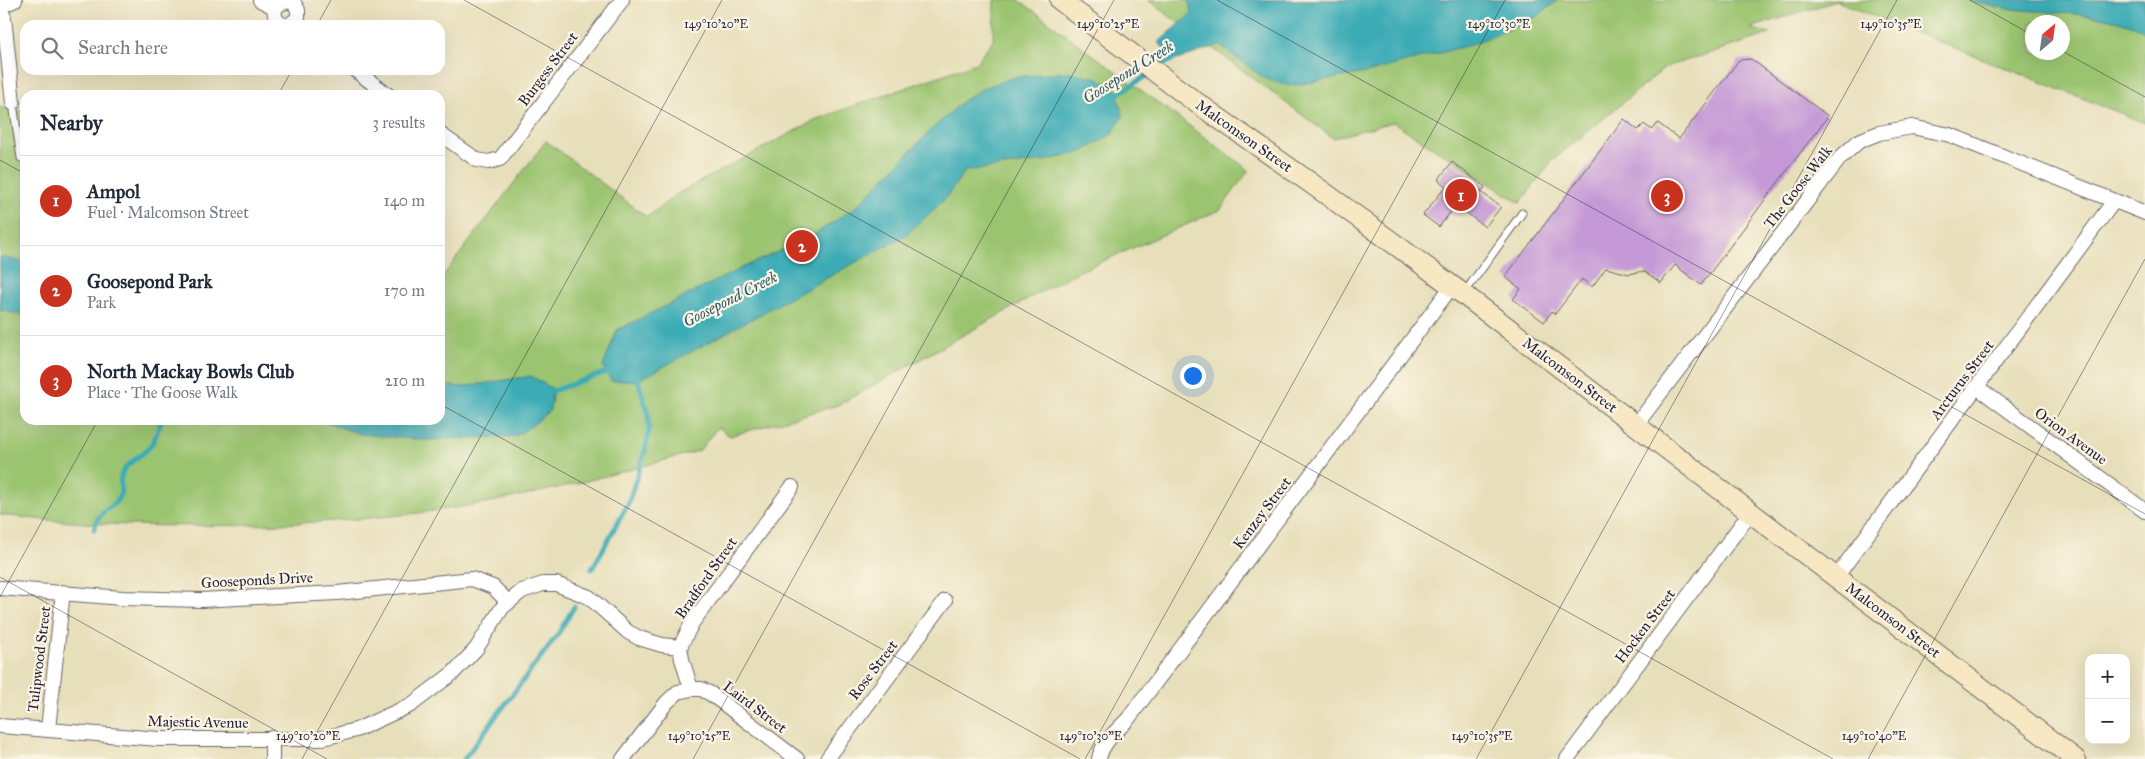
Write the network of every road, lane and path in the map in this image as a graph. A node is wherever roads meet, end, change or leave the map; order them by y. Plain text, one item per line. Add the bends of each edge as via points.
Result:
1 (15, 0) edge
2 (260, 0) edge
3 (622, 0) edge
4 (1060, 0) edge
5 (295, 2) edge
6 (0, 8) edge
7 (276, 8) junction
8 (278, 20) edge
9 (299, 20) edge
10 (362, 75) edge
11 (381, 90) edge
12 (13, 103) joint
13 (445, 138) edge
14 (20, 151) edge
15 (2114, 202) junction
16 (1522, 213) dead end
17 (2145, 213) edge
18 (1458, 290) junction
19 (1977, 387) junction
20 (1636, 425) junction
21 (792, 487) dead end
22 (2145, 511) edge
23 (1750, 513) junction
24 (1836, 577) junction
25 (0, 588) edge
26 (63, 592) junction
27 (945, 601) dead end
28 (508, 602) junction
29 (680, 647) junction
30 (692, 689) junction
31 (0, 726) edge
32 (48, 729) junction
33 (272, 738) junction
34 (272, 759) edge
35 (623, 759) edge
36 (797, 759) edge
37 (827, 759) edge
38 (1099, 759) edge
39 (1567, 759) edge
40 (2075, 759) edge

1 - 6 street
2 - 7 street
3 - 13 street, Burgess Street via 500,159 476,160
4 - 18 main road, Malcomson Street via 1190,98
5 - 7 street via 283,2
5 - 9 street
6 - 12 street via 4,17
7 - 8 street
10 - 11 street
12 - 14 lane
15 - 17 street, The Goose Walk
15 - 19 street, Arcturus Street
15 - 20 street, The Goose Walk via 1950,135 1912,127 1879,133 1859,142 1840,158
16 - 18 lane
18 - 20 main road, Malcomson Street
18 - 38 street, Kenzey Street via 1128,719 1105,743
19 - 22 street, Orion Avenue
19 - 24 street, Arcturus Street
20 - 23 main road, Malcomson Street
21 - 29 street, Bradford Street via 705,603
23 - 24 main road, Malcomson Street
23 - 39 street, Hocken Street
24 - 40 main road, Malcomson Street
25 - 26 street, Gooseponds Drive
26 - 28 street, Gooseponds Drive via 122,598 201,600 338,593 472,580 493,587
26 - 32 street, Tulipwood Street
27 - 37 street, Rose Street
28 - 29 street, Majestic Avenue via 522,591 543,584 556,584 589,597 628,632 662,645
28 - 33 street, Majestic Avenue via 465,662 412,705 356,730 319,739
29 - 30 street
30 - 35 street via 678,692 667,702
30 - 36 street, Laird Street via 711,694
31 - 32 street, Majestic Avenue
32 - 33 street, Majestic Avenue via 158,739
33 - 34 street

